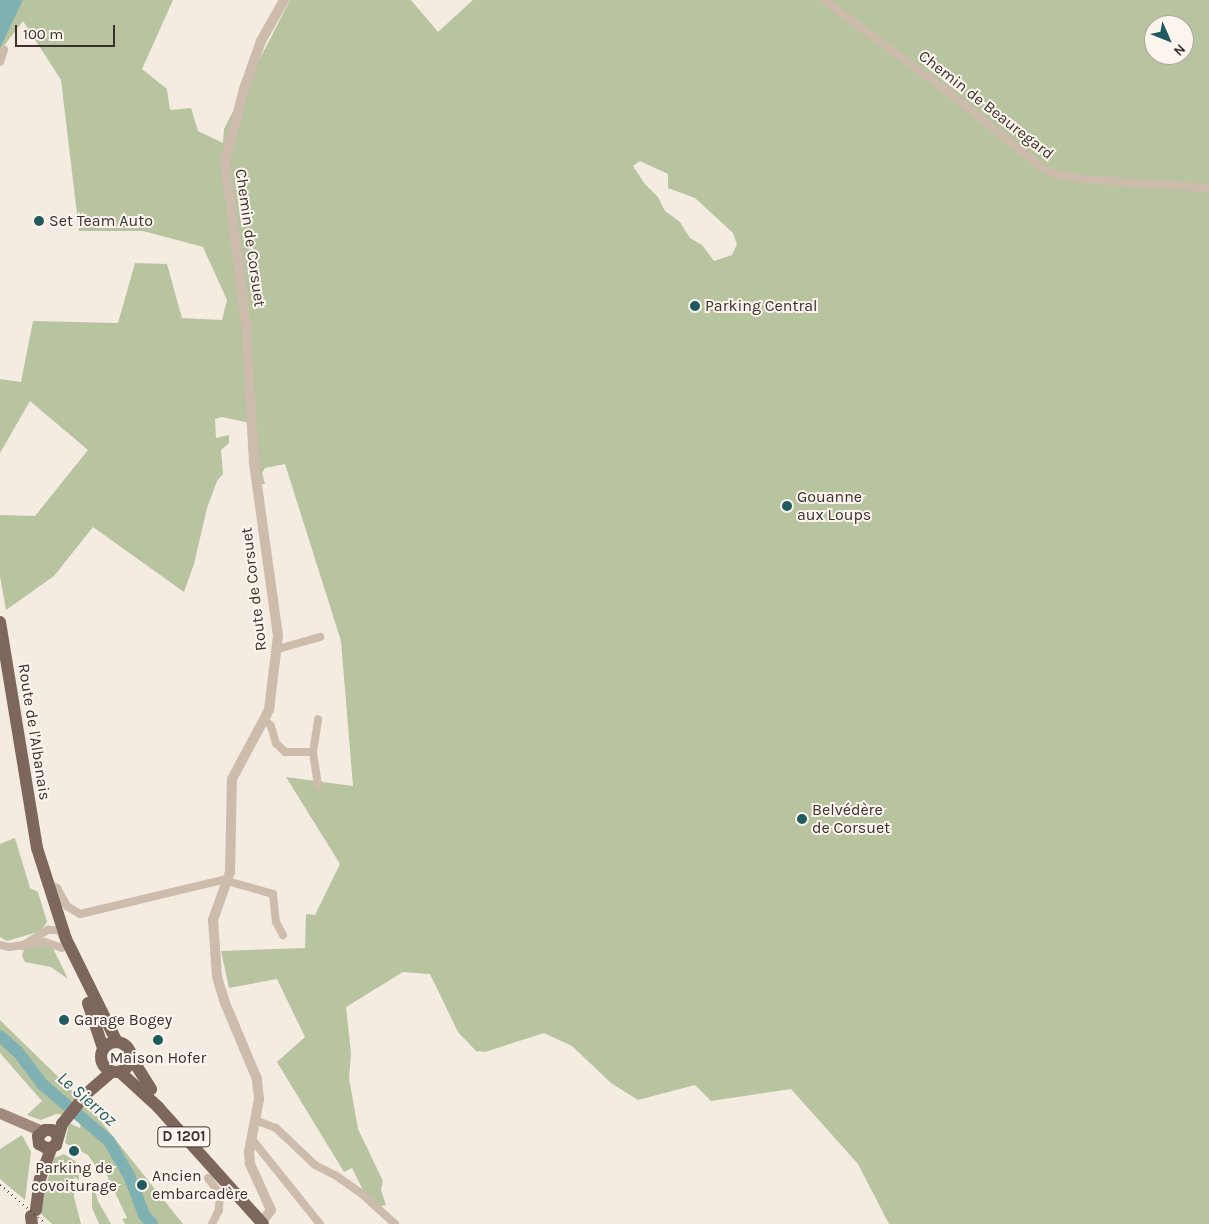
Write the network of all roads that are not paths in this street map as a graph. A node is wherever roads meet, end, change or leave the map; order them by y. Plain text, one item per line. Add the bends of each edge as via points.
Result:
1 (284, 0) edge
2 (824, 0) edge
3 (4, 50) dead end
4 (0, 62) edge
5 (1209, 188) edge
6 (254, 462) joint
7 (0, 622) edge
8 (320, 637) dead end
9 (278, 649) junction
10 (318, 719) dead end
11 (265, 720) junction
12 (313, 752) junction
13 (318, 785) dead end
14 (37, 848) junction
15 (225, 881) junction
16 (48, 884) junction
17 (54, 929) junction
18 (283, 935) dead end
19 (0, 945) edge
20 (22, 946) junction
21 (62, 948) junction
22 (80, 971) junction
23 (117, 1042) junction
24 (104, 1048) junction
25 (131, 1057) junction
26 (111, 1068) junction
27 (0, 1113) edge
28 (255, 1120) junction
29 (47, 1138) junction
30 (251, 1138) junction
31 (208, 1178) dead end
32 (246, 1205) junction
33 (34, 1217) edge
34 (262, 1223) edge
35 (212, 1224) edge
36 (320, 1224) edge
37 (395, 1224) edge

1 - 6 street, Chemin de Corsuet via 261,41 244,89 225,162 246,323
2 - 5 street, Chemin de Beauregard via 1054,174 1080,180
3 - 4 street
6 - 9 street, Route de Corsuet
7 - 14 main road, Route de l'Albanais
8 - 9 street
9 - 11 street, Route de Corsuet via 272,696
10 - 12 street
11 - 12 street via 271,726 276,743 285,752
11 - 15 street, Route de Corsuet via 232,779 232,852
12 - 13 street
14 - 16 main road, Route de l'Albanais
14 - 17 main road, Route de l'Albanais via 39,878
15 - 16 street via 80,914 67,906 57,888
15 - 18 street via 273,894 276,922
15 - 28 street, Route de Corsuet via 213,920 217,976 224,1003 258,1079
16 - 22 main road, Route de l'Albanais
17 - 20 street
17 - 21 main road, Route de l'Albanais
17 - 22 street via 59,930
19 - 20 street
20 - 21 street via 45,942
21 - 24 main road, Route de l'Albanais via 93,1011
22 - 23 main road, Route de l'Albanais
23 - 24 main road
23 - 25 main road via 125,1045
24 - 26 main road
25 - 26 main road via 128,1066
25 - 32 main road, D 1201 via 138,1074 243,1197
26 - 29 main road via 84,1093
26 - 32 main road, D 1201 via 158,1107
27 - 29 main road
28 - 30 street, Route de Corsuet
28 - 37 street via 276,1128 315,1165 354,1189
29 - 33 main road
30 - 34 street, Route de Corsuet via 250,1164 271,1210
30 - 36 street
31 - 35 street via 220,1194 219,1210
32 - 34 main road, D 1201

